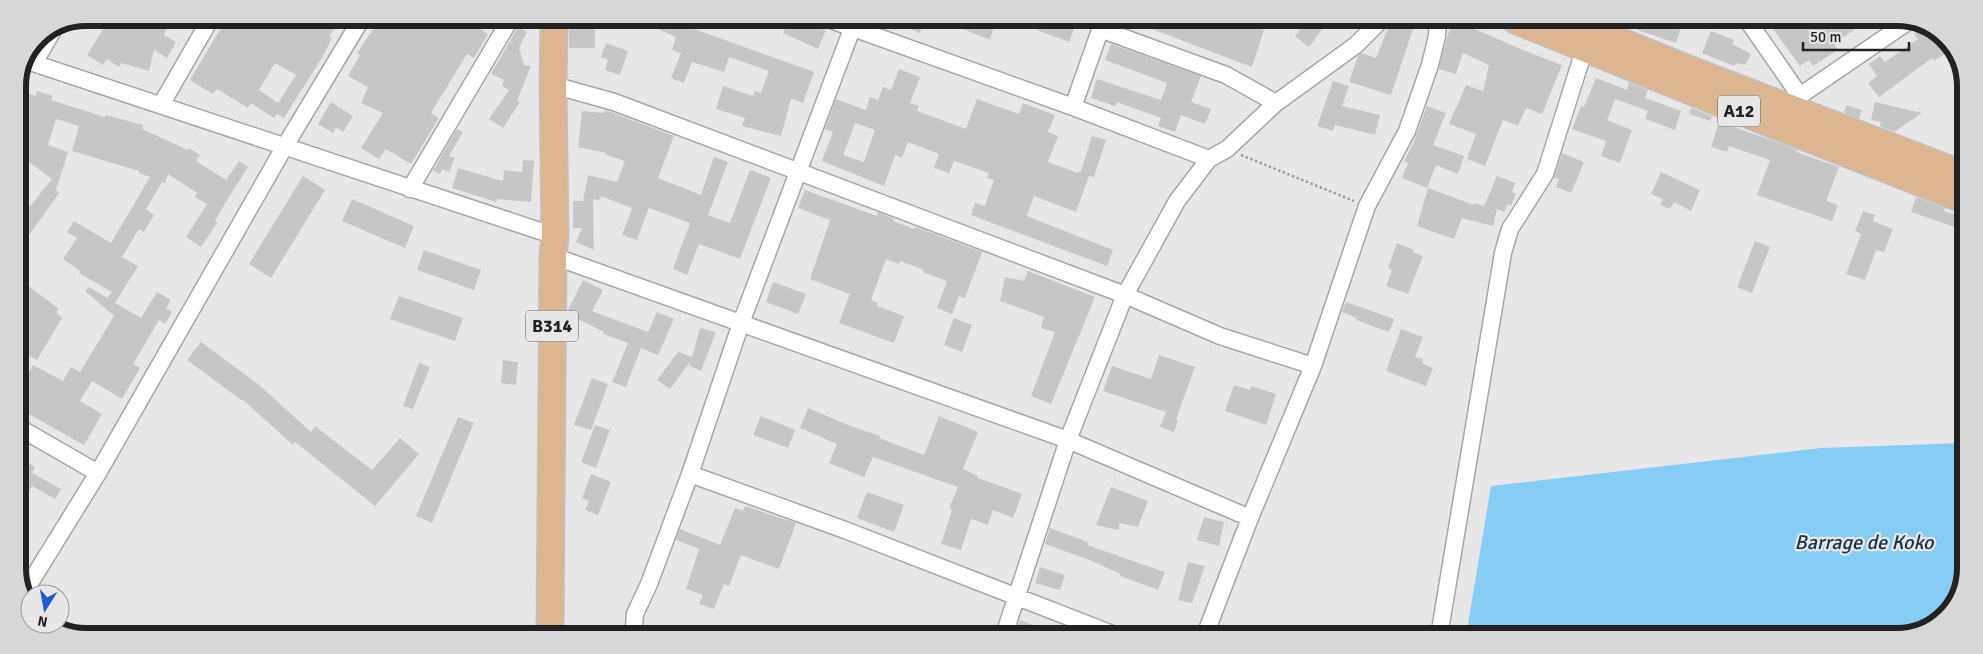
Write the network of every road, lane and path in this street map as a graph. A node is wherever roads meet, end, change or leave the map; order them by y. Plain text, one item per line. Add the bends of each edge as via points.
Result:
1 (206, 26) edge
2 (357, 26) edge
3 (505, 26) edge
4 (554, 26) edge
5 (854, 26) edge
6 (860, 26) edge
7 (1101, 26) edge
8 (1107, 26) edge
9 (1375, 26) edge
10 (1438, 26) edge
11 (1545, 26) edge
12 (1750, 26) edge
13 (1901, 27) edge
14 (1581, 33) edge
15 (31, 62) edge
16 (553, 85) junction
17 (1276, 103) junction
18 (161, 106) junction
19 (1073, 107) junction
20 (1787, 110) junction
21 (284, 146) junction
22 (1227, 150) junction
23 (1209, 159) junction
24 (1957, 172) edge
25 (798, 173) junction
26 (410, 189) junction
27 (1957, 196) edge
28 (1367, 206) junction
29 (554, 246) junction
30 (1125, 295) junction
31 (741, 323) junction
32 (1313, 366) junction
33 (26, 432) edge
34 (1068, 440) junction
35 (98, 473) junction
36 (690, 474) junction
37 (1250, 518) junction
38 (29, 584) edge
39 (1017, 598) junction
40 (550, 628) edge
41 (634, 628) edge
42 (1006, 628) edge
43 (1097, 628) edge
44 (1208, 628) edge
45 (1440, 628) edge

1 - 18 street
2 - 21 street
3 - 26 street
4 - 16 main road, B314
5 - 25 street
6 - 19 street
7 - 19 street
8 - 17 street via 1226,74
9 - 17 street via 1356,45
10 - 28 street via 1430,65 1407,131
11 - 14 main road, A12
12 - 20 street
13 - 20 street
14 - 20 main road, A12
14 - 45 street via 1545,174 1510,228 1503,253
15 - 18 street
16 - 25 street via 614,102
16 - 29 main road, B314
17 - 22 street
18 - 21 street
19 - 23 street
20 - 24 main road, A12
20 - 27 main road, A12
21 - 26 street
21 - 35 street
22 - 23 street
22 - 28 path
23 - 30 street via 1177,202
25 - 30 street
25 - 31 street
26 - 29 street
28 - 32 street
29 - 31 street
29 - 40 main road, B314
30 - 32 street via 1220,336
30 - 34 street
31 - 34 street
31 - 36 street
32 - 37 street
33 - 35 street
34 - 37 street
34 - 39 street
35 - 38 street
36 - 39 street via 845,530
36 - 41 street via 635,614
37 - 44 street
39 - 42 street
39 - 43 street

